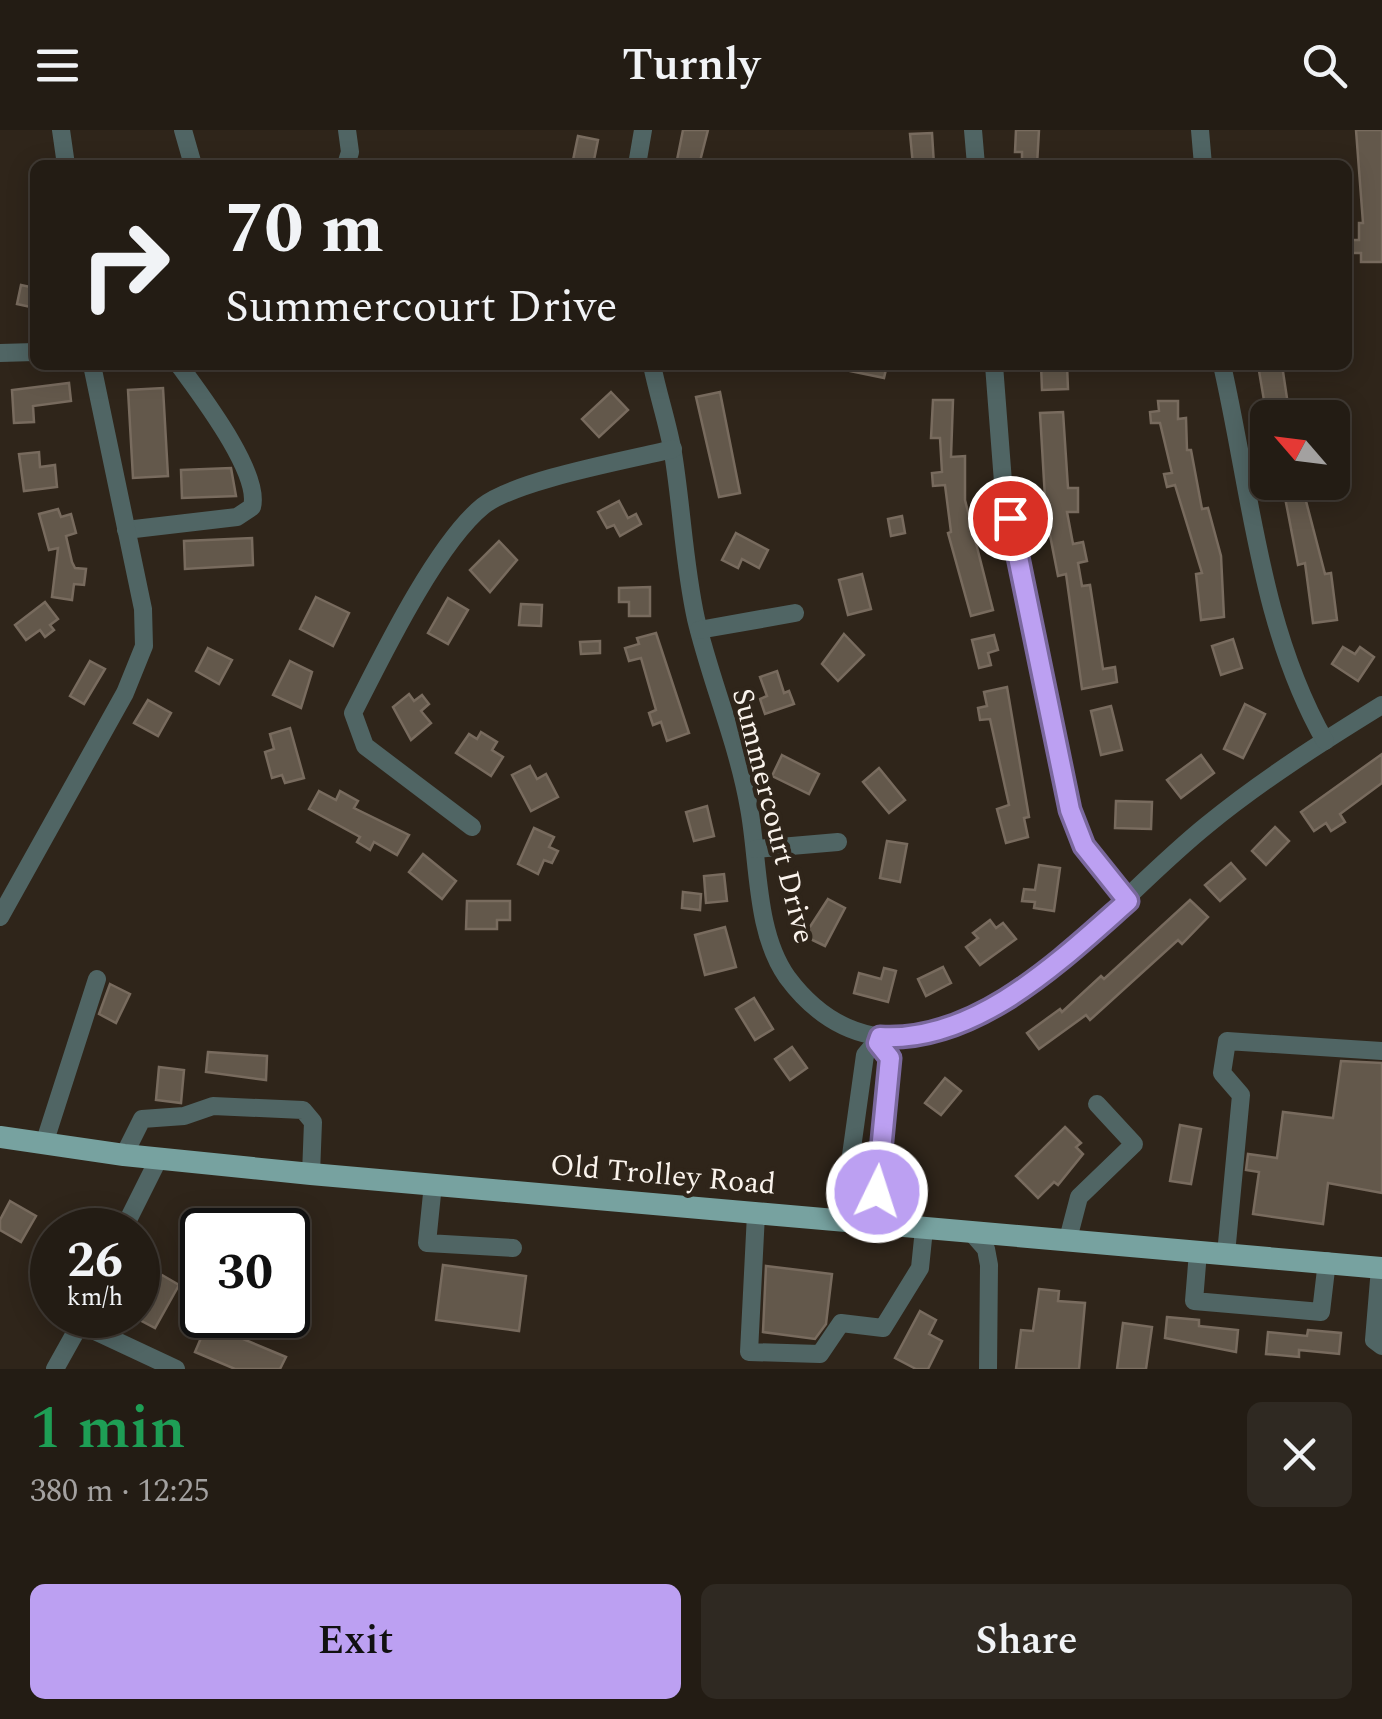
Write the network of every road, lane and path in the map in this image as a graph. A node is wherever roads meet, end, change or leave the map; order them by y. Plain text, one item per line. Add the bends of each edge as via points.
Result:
1 (62, 130) edge
2 (183, 130) edge
3 (347, 130) edge
4 (643, 130) edge
5 (973, 130) edge
6 (1200, 130) edge
7 (65, 160) edge
8 (192, 160) edge
9 (348, 160) edge
10 (637, 160) edge
11 (976, 160) edge
12 (1203, 160) edge
13 (0, 352) edge
14 (30, 352) edge
15 (93, 370) edge
16 (182, 370) edge
17 (653, 370) edge
18 (994, 370) edge
19 (1223, 370) edge
20 (673, 449) junction
21 (126, 530) junction
22 (795, 613) dead end
23 (700, 630) junction
24 (1382, 705) edge
25 (1326, 741) junction
26 (472, 827) dead end
27 (838, 842) dead end
28 (755, 849) junction
29 (1128, 901) junction
30 (0, 918) edge
31 (97, 979) dead end
32 (879, 1040) junction
33 (1382, 1051) edge
34 (1098, 1104) dead end
35 (0, 1136) edge
36 (44, 1144) junction
37 (124, 1155) junction
38 (159, 1158) junction
39 (311, 1174) junction
40 (434, 1184) junction
41 (134, 1208) edge
42 (756, 1214) junction
43 (860, 1218) junction
44 (924, 1229) junction
45 (972, 1233) junction
46 (1068, 1239) junction
47 (513, 1248) dead end
48 (1198, 1252) junction
49 (1226, 1254) junction
50 (1326, 1261) junction
51 (1381, 1268) edge
52 (73, 1338) edge
53 (117, 1338) edge
54 (1382, 1346) edge
55 (55, 1369) edge
56 (176, 1369) edge
57 (988, 1369) edge

1 - 7 street
2 - 8 street
3 - 9 street
4 - 10 street
5 - 11 street
6 - 12 street
13 - 14 street
15 - 21 street
16 - 21 street via 237,454 255,496 252,507 237,517
17 - 20 street, Summercourt Drive
18 - 29 street via 1003,482 1070,810 1084,846
19 - 25 street via 1287,666
20 - 23 street, Summercourt Drive
20 - 26 street via 482,506 429,575 370,678 353,713 364,746
21 - 30 street via 142,608 140,659
22 - 23 street
23 - 28 street, Summercourt Drive
24 - 25 street, Summercourt Drive
25 - 29 street, Summercourt Drive via 1204,828
27 - 28 street
28 - 32 street, Summercourt Drive via 770,939 785,974 820,1014
29 - 32 street, Summercourt Drive via 1071,951 976,1016 908,1040
31 - 36 street
32 - 43 street via 890,1058 877,1192
32 - 43 street via 865,1055 846,1191
33 - 49 street via 1228,1040 1222,1073 1241,1094
34 - 46 street via 1134,1144 1079,1197
35 - 36 main road, Old Trolley Road
36 - 37 main road, Old Trolley Road
37 - 38 main road, Old Trolley Road
37 - 39 street via 142,1119 157,1114 184,1116 213,1106 288,1107 303,1110 313,1122
38 - 39 main road, Old Trolley Road
38 - 41 street
39 - 40 main road, Old Trolley Road
40 - 42 main road, Old Trolley Road
40 - 47 street via 427,1244
42 - 43 main road, Old Trolley Road
42 - 44 street via 749,1352 820,1354 842,1323 882,1328 920,1268
43 - 44 main road, Old Trolley Road
44 - 45 main road, Old Trolley Road
45 - 46 main road, Old Trolley Road
45 - 57 street via 989,1265
46 - 48 main road, Old Trolley Road
48 - 49 main road, Old Trolley Road
48 - 50 street via 1194,1301 1322,1312
49 - 50 main road, Old Trolley Road
50 - 51 main road, Old Trolley Road
51 - 54 street via 1374,1340
52 - 55 street
53 - 56 street

